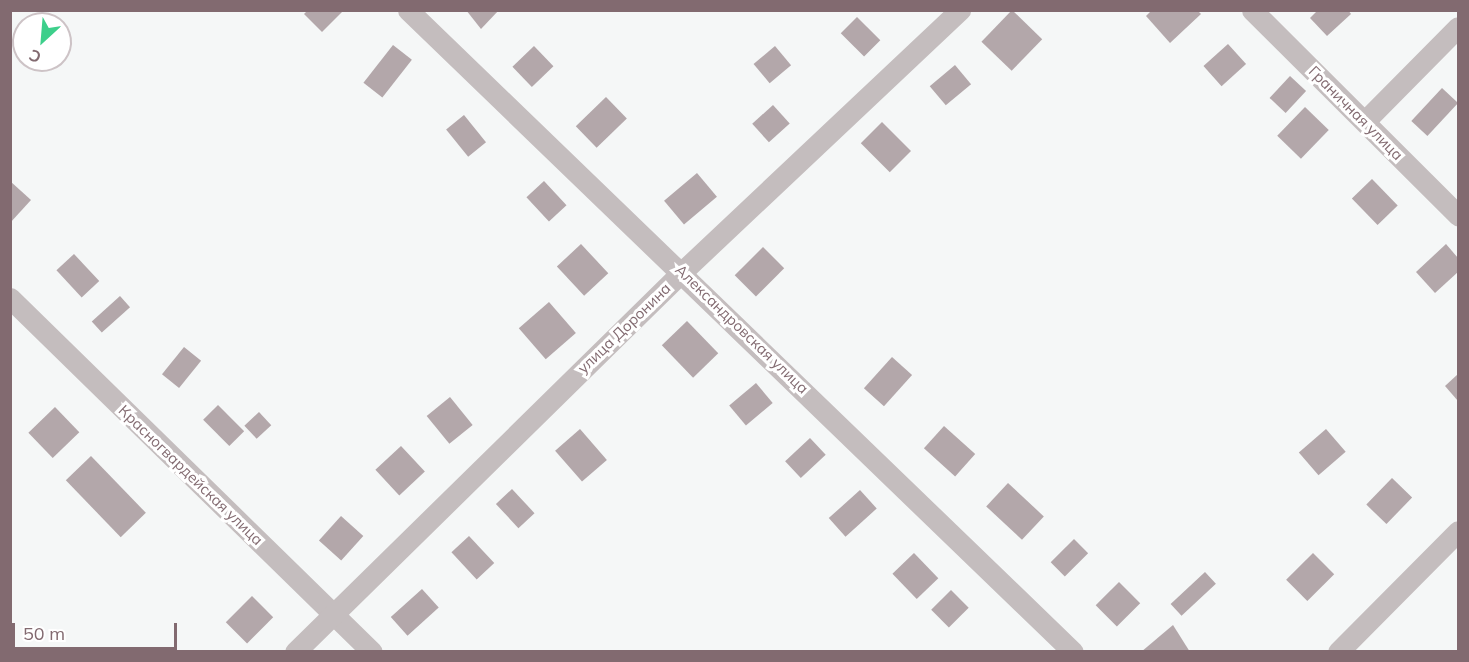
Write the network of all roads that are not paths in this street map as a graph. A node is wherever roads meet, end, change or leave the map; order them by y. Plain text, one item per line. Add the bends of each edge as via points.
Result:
1 (408, 10) edge
2 (960, 10) edge
3 (1252, 10) edge
4 (1458, 27) edge
5 (1365, 121) junction
6 (1458, 215) edge
7 (682, 271) junction
8 (10, 298) edge
9 (1458, 531) edge
10 (331, 613) junction
11 (295, 651) edge
12 (372, 651) edge
13 (1073, 651) edge
14 (1338, 651) edge

1 - 7 street, Александровская улица
2 - 7 street, улица Доронина
3 - 5 street, Граничная улица
4 - 5 street
5 - 6 street, Граничная улица
7 - 10 street, улица Доронина
7 - 13 street, Александровская улица
8 - 10 street, Красногвардейская улица
9 - 14 street
10 - 11 street, улица Доронина
10 - 12 street, Красногвардейская улица

